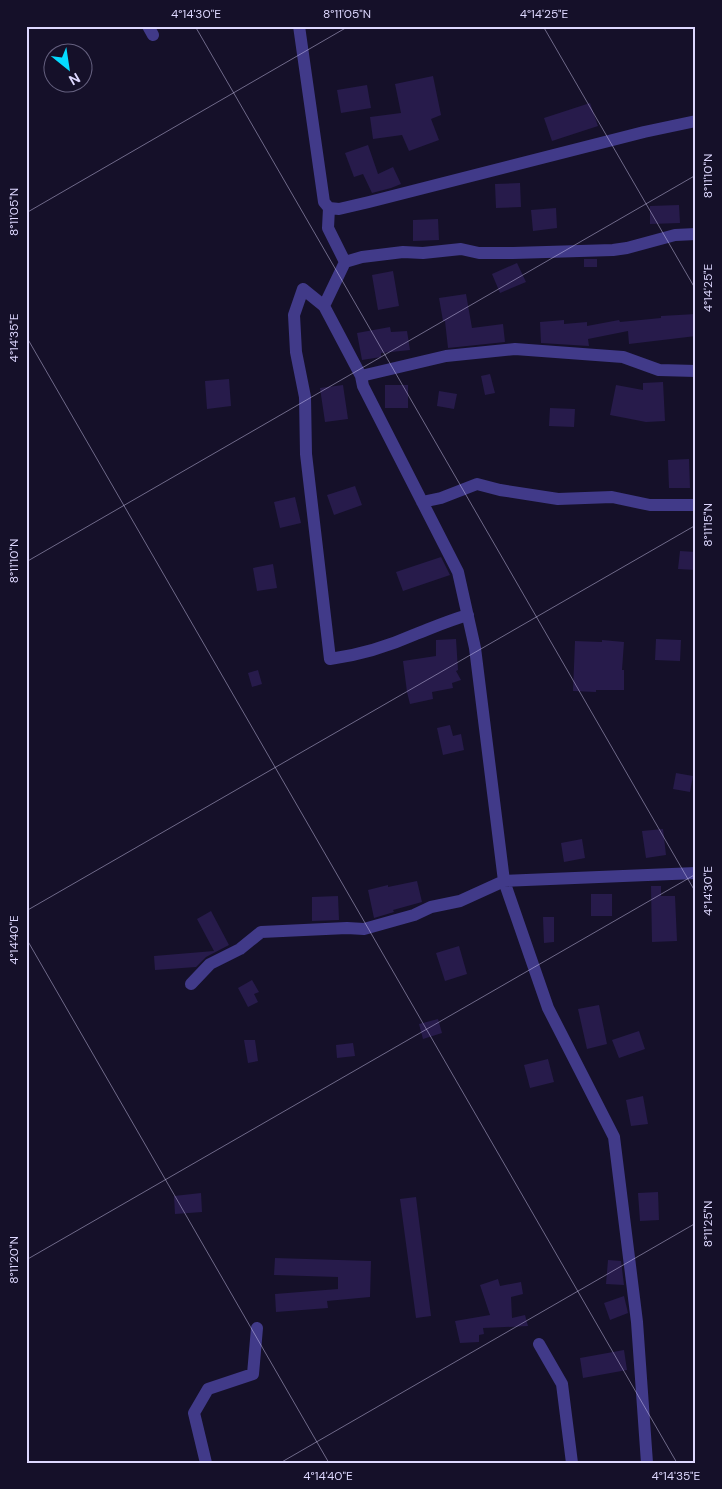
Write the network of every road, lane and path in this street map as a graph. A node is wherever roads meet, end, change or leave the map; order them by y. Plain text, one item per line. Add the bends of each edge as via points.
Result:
1 (299, 26) edge
2 (696, 121) edge
3 (329, 208) junction
4 (696, 234) edge
5 (345, 262) junction
6 (324, 306) junction
7 (696, 371) edge
8 (361, 376) junction
9 (422, 502) junction
10 (696, 506) edge
11 (468, 615) junction
12 (696, 873) edge
13 (504, 881) junction
14 (191, 984) dead end
15 (257, 1328) dead end
16 (539, 1344) dead end
17 (206, 1463) edge
18 (572, 1463) edge
19 (647, 1463) edge

1 - 3 street via 324,202
2 - 3 street via 369,202
3 - 5 street via 328,228
4 - 5 street via 675,235 612,250 479,253 461,249 403,252
5 - 6 street
6 - 8 street
6 - 11 street via 302,289 294,315 296,352 305,397 306,454 330,659 376,649
7 - 8 street via 660,370 623,357 515,349 446,356
8 - 9 street via 363,386
9 - 10 street via 477,484 558,499 612,497 650,504
9 - 11 street via 458,572
11 - 13 street via 475,648
12 - 13 street
13 - 14 street via 460,901 364,929 261,932 210,964
13 - 19 street via 548,1008 614,1136 637,1322
15 - 17 street via 253,1374 208,1389 194,1413
16 - 18 street via 562,1384

